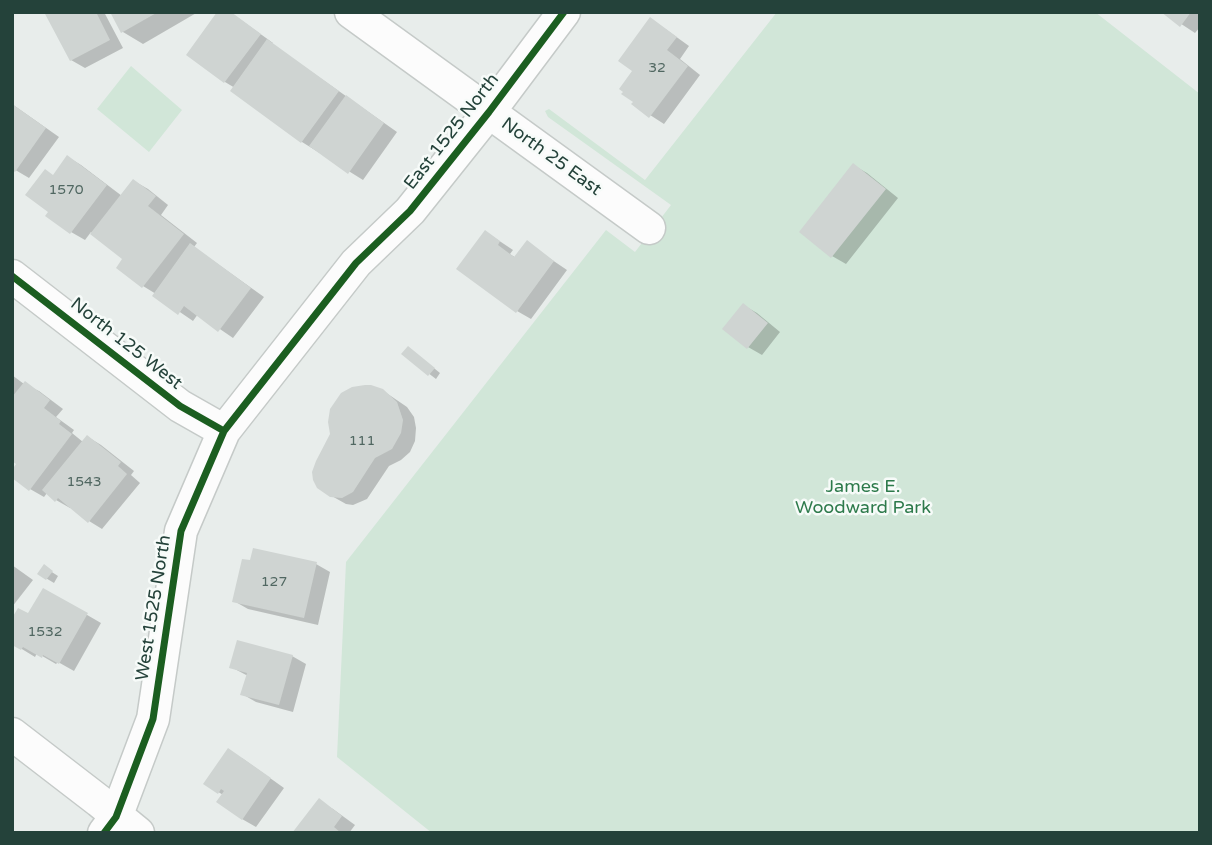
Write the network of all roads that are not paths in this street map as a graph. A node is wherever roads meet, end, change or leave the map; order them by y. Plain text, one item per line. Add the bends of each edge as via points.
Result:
1 (351, 12) edge
2 (564, 12) edge
3 (489, 112) junction
4 (649, 228) dead end
5 (356, 263) joint
6 (12, 276) edge
7 (224, 430) junction
8 (12, 734) edge
9 (119, 827) edge

1 - 3 street, North 25 East
2 - 3 street, East 1525 North
3 - 4 street, North 25 East
3 - 5 street, East 1525 North via 410,211
5 - 7 street, West 1525 North
6 - 7 street, North 125 West via 180,406
7 - 9 street, West 1525 North via 181,531 153,719
8 - 9 street via 99,801

